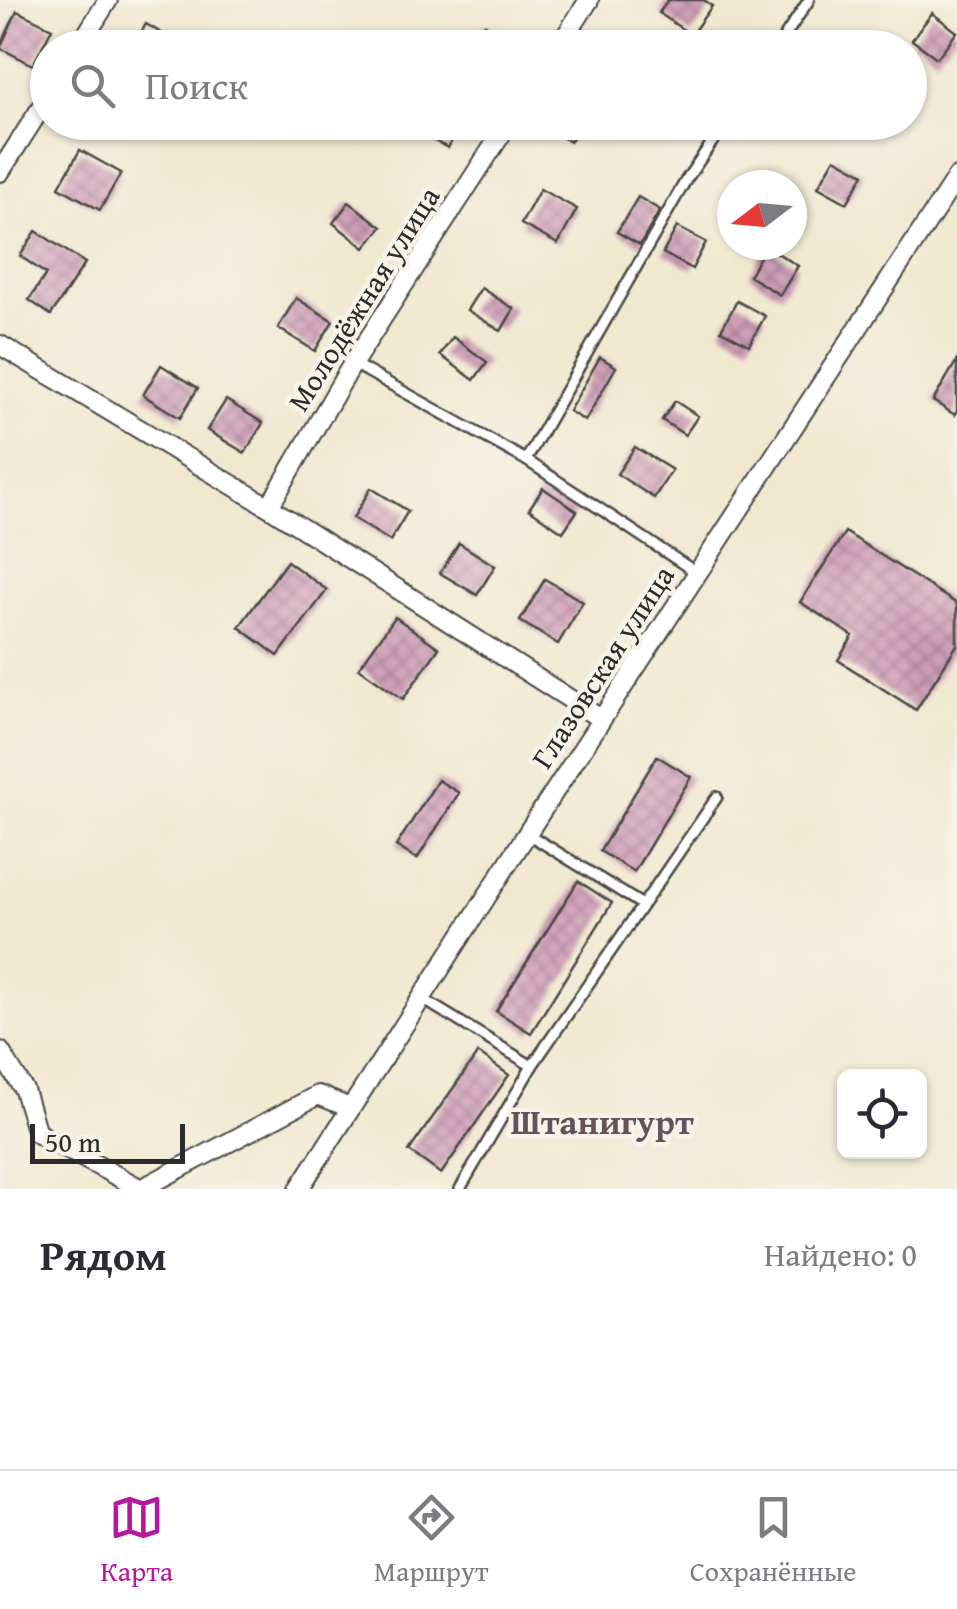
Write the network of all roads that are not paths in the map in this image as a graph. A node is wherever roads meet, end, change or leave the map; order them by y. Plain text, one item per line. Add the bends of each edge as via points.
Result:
1 (108, 0) edge
2 (589, 0) edge
3 (810, 0) edge
4 (89, 30) edge
5 (570, 30) edge
6 (789, 30) edge
7 (30, 125) edge
8 (497, 140) edge
9 (714, 140) edge
10 (0, 172) edge
11 (957, 177) edge
12 (0, 345) edge
13 (353, 364) junction
14 (526, 460) junction
15 (268, 507) junction
16 (697, 573) junction
17 (602, 719) junction
18 (717, 797) dead end
19 (527, 833) junction
20 (641, 904) junction
21 (421, 998) junction
22 (0, 1051) edge
23 (532, 1066) junction
24 (350, 1108) junction
25 (298, 1189) edge
26 (460, 1189) edge

1 - 4 street
2 - 5 street
3 - 6 lane
7 - 10 street
8 - 13 street, Молодёжная улица
9 - 14 lane
11 - 16 street, Глазовская улица
12 - 15 street
13 - 14 lane
13 - 15 street, Молодёжная улица
14 - 16 lane
15 - 17 street
16 - 17 street, Глазовская улица
17 - 19 street, Глазовская улица
18 - 20 lane
19 - 20 lane
19 - 21 street, Глазовская улица
20 - 23 lane
21 - 23 lane
21 - 24 street, Глазовская улица
22 - 24 street via 24,1090 37,1134 140,1189 318,1095
23 - 26 lane
24 - 25 street, Глазовская улица

